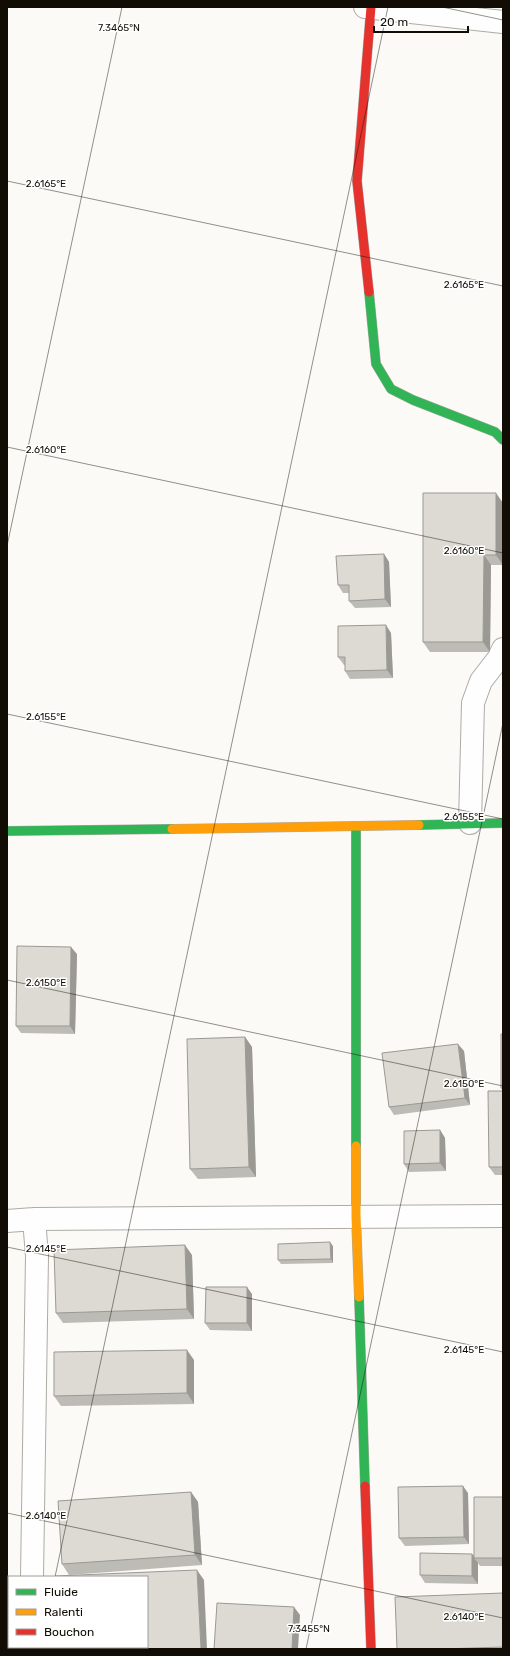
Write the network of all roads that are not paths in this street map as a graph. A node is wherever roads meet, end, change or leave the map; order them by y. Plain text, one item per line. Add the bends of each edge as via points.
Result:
1 (369, 7) edge
2 (503, 22) edge
3 (503, 440) edge
4 (503, 649) edge
5 (470, 823) junction
6 (503, 823) edge
7 (356, 827) junction
8 (7, 831) edge
9 (356, 1216) junction
10 (503, 1216) edge
11 (34, 1219) junction
12 (7, 1221) edge
13 (32, 1576) edge
14 (371, 1649) edge

1 - 2 street
1 - 3 street via 357,181 376,364 391,389 495,432
4 - 5 street via 481,681 473,703
5 - 6 street
5 - 7 street
7 - 8 street
7 - 9 street
9 - 10 street
9 - 11 street
9 - 14 street
11 - 12 street
11 - 13 street via 37,1256

